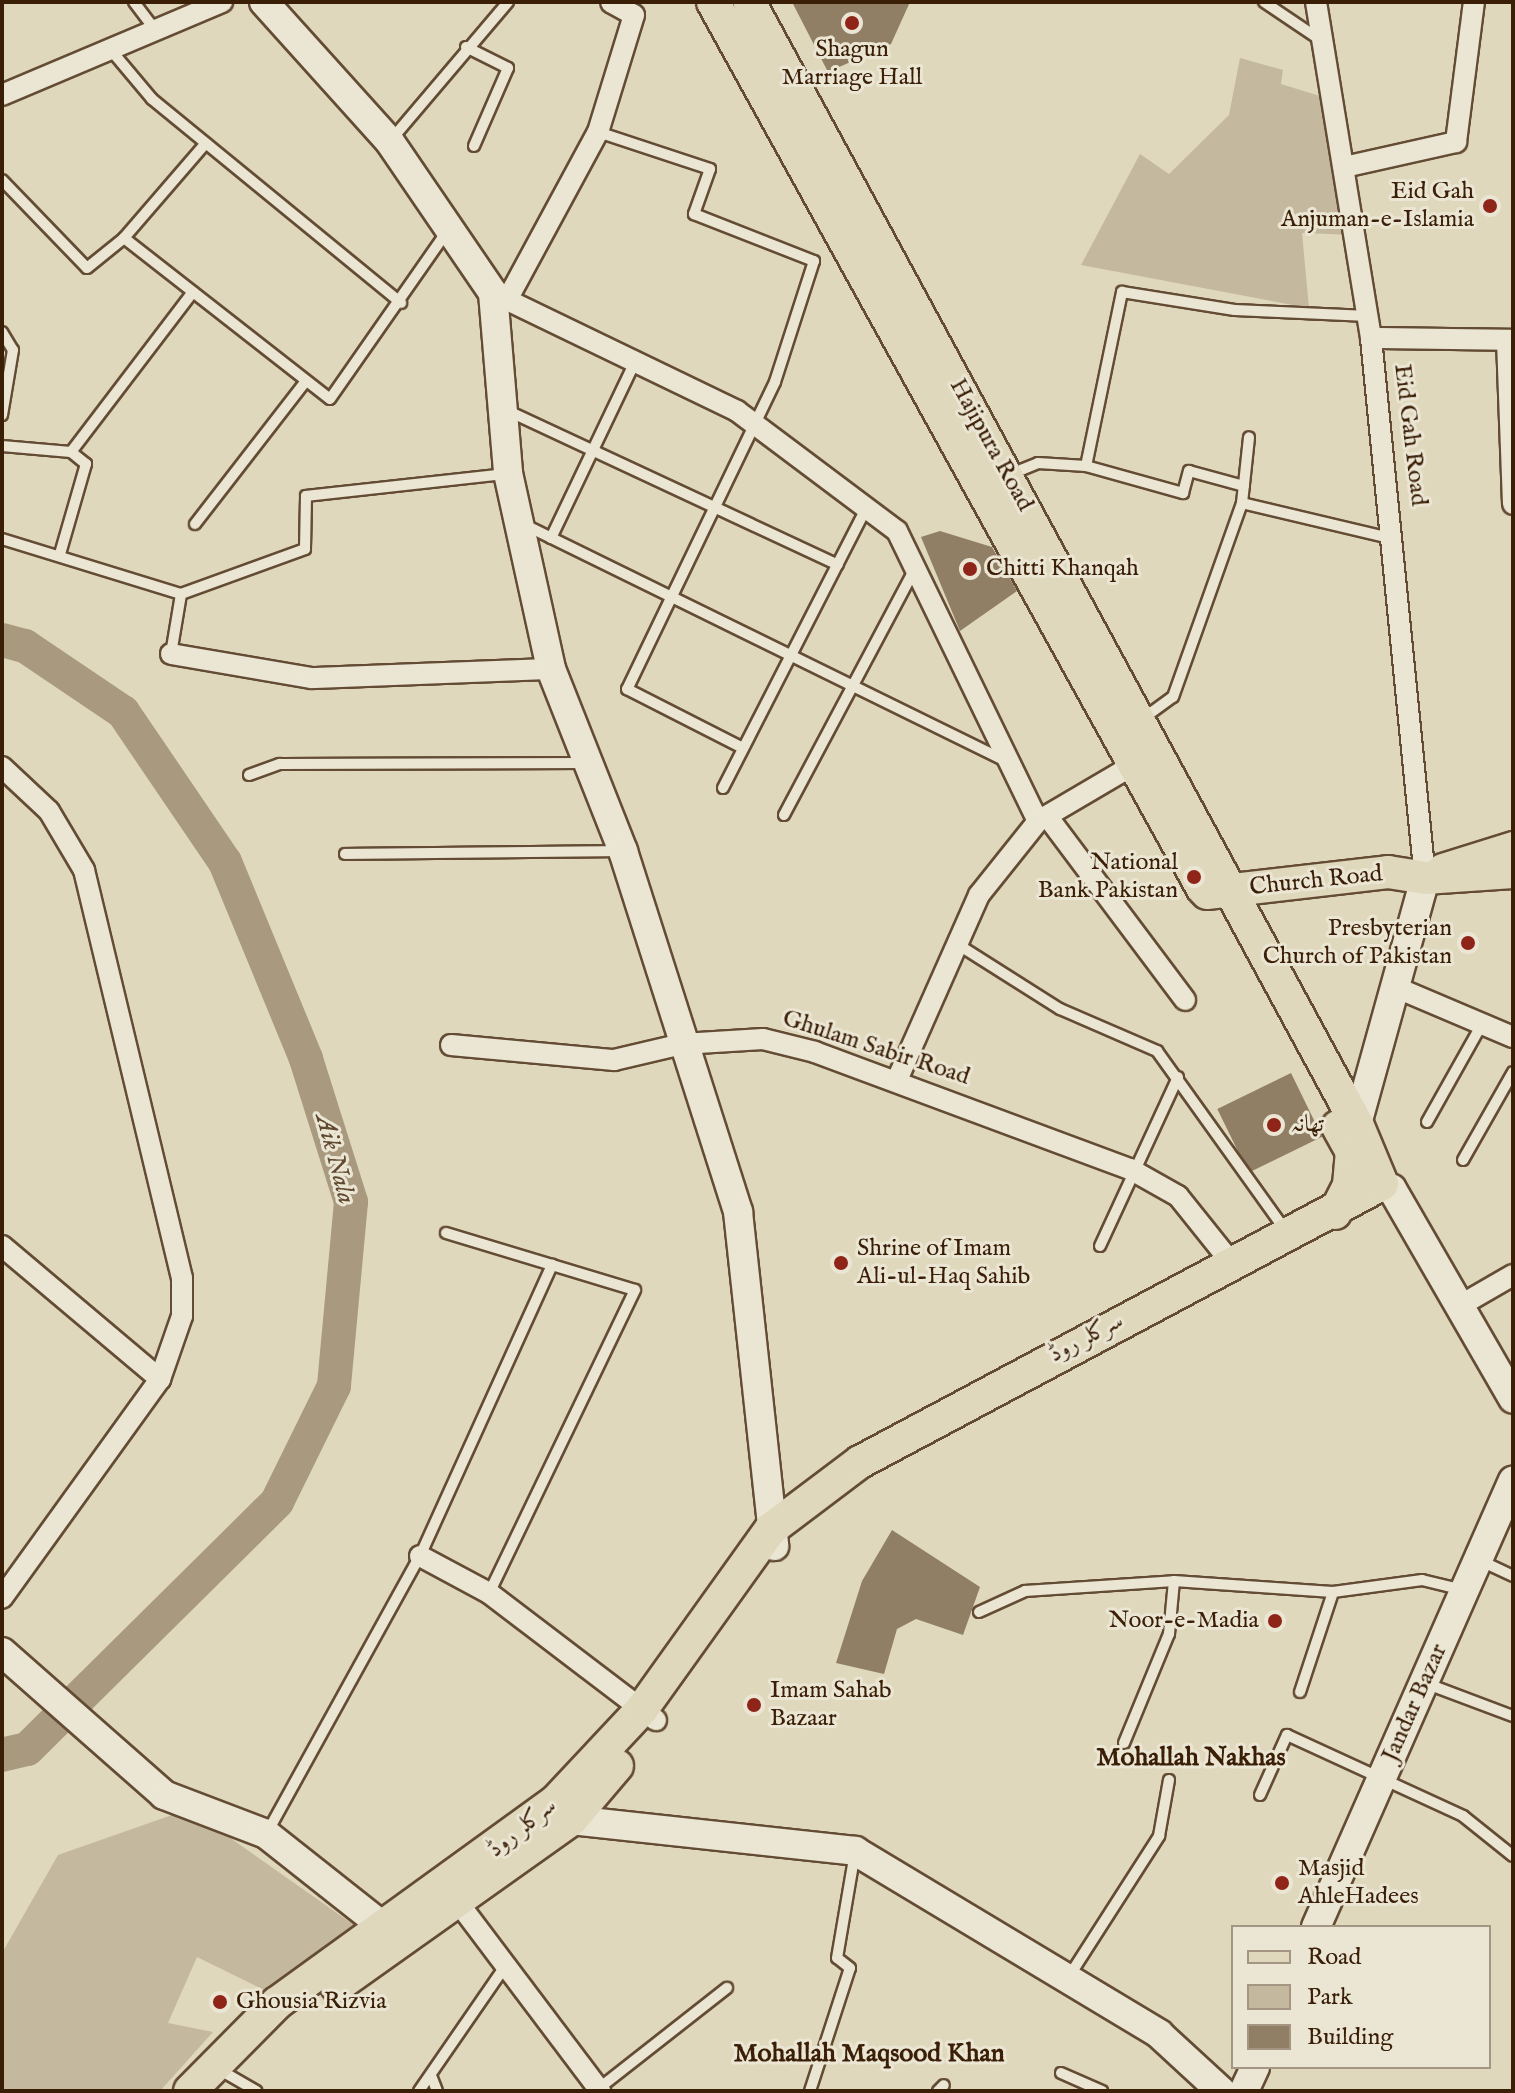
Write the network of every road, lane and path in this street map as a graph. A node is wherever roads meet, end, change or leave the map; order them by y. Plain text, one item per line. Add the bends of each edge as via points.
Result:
1 (134, 2) edge
2 (222, 2) edge
3 (264, 2) edge
4 (508, 2) edge
5 (611, 2) edge
6 (713, 2) edge
7 (749, 2) edge
8 (1264, 2) edge
9 (1316, 2) edge
10 (1474, 2) edge
11 (157, 32) junction
12 (1324, 42) junction
13 (466, 47) junction
14 (110, 49) junction
15 (2, 95) edge
16 (598, 132) junction
17 (390, 142) junction
18 (206, 143) junction
19 (474, 146) dead end
20 (1344, 167) junction
21 (2, 180) edge
22 (449, 228) junction
23 (124, 238) junction
24 (193, 292) junction
25 (500, 297) junction
26 (401, 303) junction
27 (1368, 316) junction
28 (2, 332) edge
29 (1371, 338) junction
30 (1510, 340) edge
31 (635, 362) junction
32 (306, 381) junction
33 (504, 409) junction
34 (2, 415) edge
35 (753, 423) junction
36 (1249, 437) dead end
37 (2, 446) edge
38 (592, 450) junction
39 (71, 452) junction
40 (1086, 466) junction
41 (508, 473) junction
42 (1008, 476) junction
43 (1244, 486) junction
44 (1242, 503) junction
45 (1513, 504) edge
46 (866, 508) junction
47 (719, 509) junction
48 (521, 523) junction
49 (195, 524) dead end
50 (551, 538) junction
51 (2, 539) edge
52 (1396, 539) junction
53 (60, 554) junction
54 (838, 565) junction
55 (915, 568) junction
56 (181, 594) junction
57 (673, 598) junction
58 (171, 654) joint
59 (791, 657) junction
60 (551, 669) junction
61 (852, 687) junction
62 (1140, 721) junction
63 (743, 748) junction
64 (1144, 759) junction
65 (592, 763) junction
66 (1009, 763) junction
67 (2, 767) edge
68 (249, 775) dead end
69 (723, 788) dead end
70 (784, 815) dead end
71 (1042, 819) junction
72 (1513, 848) edge
73 (623, 851) junction
74 (345, 854) dead end
75 (1513, 872) edge
76 (1425, 878) junction
77 (1216, 892) junction
78 (955, 943) junction
79 (1395, 987) junction
80 (1185, 1000) dead end
81 (1482, 1024) junction
82 (1513, 1037) edge
83 (682, 1044) junction
84 (451, 1045) dead end
85 (1513, 1072) edge
86 (1178, 1077) junction
87 (897, 1080) junction
88 (1427, 1122) dead end
89 (1357, 1124) junction
90 (1463, 1160) dead end
91 (1130, 1169) junction
92 (1382, 1184) junction
93 (1335, 1213) junction
94 (446, 1233) dead end
95 (1290, 1236) junction
96 (2, 1246) edge
97 (1100, 1246) dead end
98 (552, 1265) junction
99 (1234, 1266) junction
100 (1513, 1275) edge
101 (1461, 1305) junction
102 (160, 1379) junction
103 (1513, 1399) edge
104 (1513, 1480) edge
105 (773, 1540) junction
106 (420, 1556) junction
107 (1478, 1559) junction
108 (1513, 1576) edge
109 (1174, 1581) junction
110 (1465, 1590) junction
111 (1333, 1592) junction
112 (489, 1593) junction
113 (2, 1598) edge
114 (979, 1612) dead end
115 (2, 1652) edge
116 (1424, 1682) junction
117 (1300, 1692) dead end
118 (649, 1714) junction
119 (1513, 1716) edge
120 (1124, 1743) dead end
121 (1383, 1776) junction
122 (1169, 1780) dead end
123 (1260, 1795) dead end
124 (571, 1820) junction
125 (266, 1834) junction
126 (1513, 1838) edge
127 (855, 1851) junction
128 (1509, 1853) edge
129 (460, 1905) junction
130 (1317, 1925) edge
131 (393, 1934) junction
132 (507, 1965) junction
133 (1065, 1981) junction
134 (727, 1988) dead end
135 (1254, 2069) edge
136 (1061, 2073) dead end
137 (432, 2078) junction
138 (220, 2082) edge
139 (599, 2090) edge
140 (190, 2091) edge
141 (256, 2091) edge
142 (419, 2091) edge
143 (437, 2091) edge
144 (810, 2091) edge
145 (1102, 2091) edge
146 (1221, 2091) edge
147 (1244, 2091) edge

1 - 11 lane
2 - 11 street
3 - 17 street
4 - 13 lane
5 - 16 street via 634,15
6 - 64 main road
7 - 42 main road, Hajipura Road
8 - 12 lane
9 - 12 street, Eid Gah Road
10 - 20 street via 1456,142
11 - 14 street
12 - 20 street, Eid Gah Road
13 - 17 lane
13 - 19 lane via 508,68
14 - 15 street
14 - 18 lane via 152,99
16 - 25 street
16 - 35 lane via 710,169 694,214 814,261 775,382
17 - 22 street
18 - 23 lane
18 - 26 lane
20 - 27 street, Eid Gah Road
21 - 23 lane via 87,268
22 - 25 street
22 - 26 lane
23 - 24 lane
24 - 32 lane
24 - 39 lane
25 - 31 street
25 - 33 street
26 - 32 lane via 330,399
27 - 29 street, Eid Gah Road
27 - 40 lane via 1235,310 1122,292
28 - 34 lane via 13,350
29 - 30 street
29 - 52 street, Eid Gah Road
30 - 45 street
31 - 35 street
31 - 38 lane
32 - 49 lane
33 - 38 lane
33 - 41 street
35 - 46 street
35 - 47 lane
36 - 43 lane
37 - 39 lane
38 - 47 lane
38 - 50 lane
39 - 53 lane via 86,464
40 - 42 lane via 1038,463
40 - 43 lane via 1183,493 1189,471
41 - 48 street
41 - 56 lane via 306,496 305,549
42 - 62 main road, Hajipura Road
43 - 44 lane
44 - 52 lane
44 - 62 lane via 1173,697
46 - 54 lane
46 - 55 street via 897,531
47 - 54 lane
47 - 57 lane
48 - 50 lane
48 - 60 street
50 - 57 lane
51 - 53 lane
52 - 76 street, Eid Gah Road
53 - 56 lane
54 - 59 lane
55 - 61 lane
55 - 66 street
56 - 58 lane
57 - 59 lane
57 - 63 lane via 627,689
58 - 60 street via 312,678
59 - 61 lane
59 - 63 lane
60 - 65 street
61 - 66 lane
61 - 70 lane
62 - 64 main road, Hajipura Road
63 - 69 lane
64 - 71 street
64 - 77 main road, Hajipura Road
65 - 68 lane via 280,764
65 - 73 street
66 - 71 street
67 - 102 street via 49,811 84,870 182,1278 177,1345
71 - 78 street via 979,895
71 - 80 street
72 - 76 main road, Church Road
73 - 74 lane
73 - 83 street
75 - 76 main road, Church Road
76 - 77 main road, Church Road via 1388,872
76 - 79 street
77 - 89 main road
77 - 93 main road via 1352,1152 1349,1185
78 - 86 lane via 1060,1009 1157,1051
78 - 87 street
79 - 81 street
79 - 89 street
81 - 82 street
81 - 88 lane
83 - 84 street, Ghulam Sabir Road via 614,1060
83 - 87 street, Ghulam Sabir Road via 763,1039
83 - 105 street via 738,1212
85 - 90 lane
86 - 91 lane
86 - 95 lane
87 - 91 street, Ghulam Sabir Road
89 - 92 main road
91 - 97 lane
91 - 99 street, Ghulam Sabir Road via 1178,1196
92 - 93 main road, سرکلر روڈ
92 - 101 street via 1392,1189
93 - 95 main road, سرکلر روڈ
94 - 98 lane
95 - 99 main road, سرکلر روڈ
96 - 102 street
98 - 106 lane
98 - 112 lane via 635,1290
99 - 105 main road, سرکلر روڈ via 1087,1336 860,1462 800,1510
100 - 101 street
101 - 103 street
102 - 113 street
104 - 107 street, Jandar Bazar
105 - 118 main road, سرکلر روڈ
106 - 112 street
106 - 125 lane
107 - 108 lane
107 - 110 street, Jandar Bazar
109 - 111 lane
109 - 114 lane via 1025,1591
109 - 120 lane via 1169,1634
110 - 111 lane via 1422,1580
110 - 116 street, Jandar Bazar
111 - 117 lane
112 - 118 street
115 - 125 street via 164,1795
116 - 119 lane
116 - 121 street, Jandar Bazar
118 - 124 main road, سرکلر روڈ
118 - 131 main road, سرکلر روڈ via 555,1802
121 - 123 lane via 1287,1735
121 - 128 lane via 1463,1816
121 - 130 street, Jandar Bazar
122 - 133 lane via 1159,1836 1118,1909
124 - 127 street
124 - 129 main road, سرکلر روڈ
125 - 131 street
126 - 128 lane
127 - 133 street
127 - 144 lane via 837,1958 850,1968
129 - 131 main road, سرکلر روڈ
129 - 132 street
131 - 138 main road, سرکلر روڈ
131 - 140 main road, سرکلر روڈ via 277,2003
132 - 137 lane
132 - 139 street
133 - 146 street via 1159,2034
134 - 139 lane
135 - 147 street
136 - 145 lane
137 - 142 lane
137 - 143 lane
138 - 141 lane

